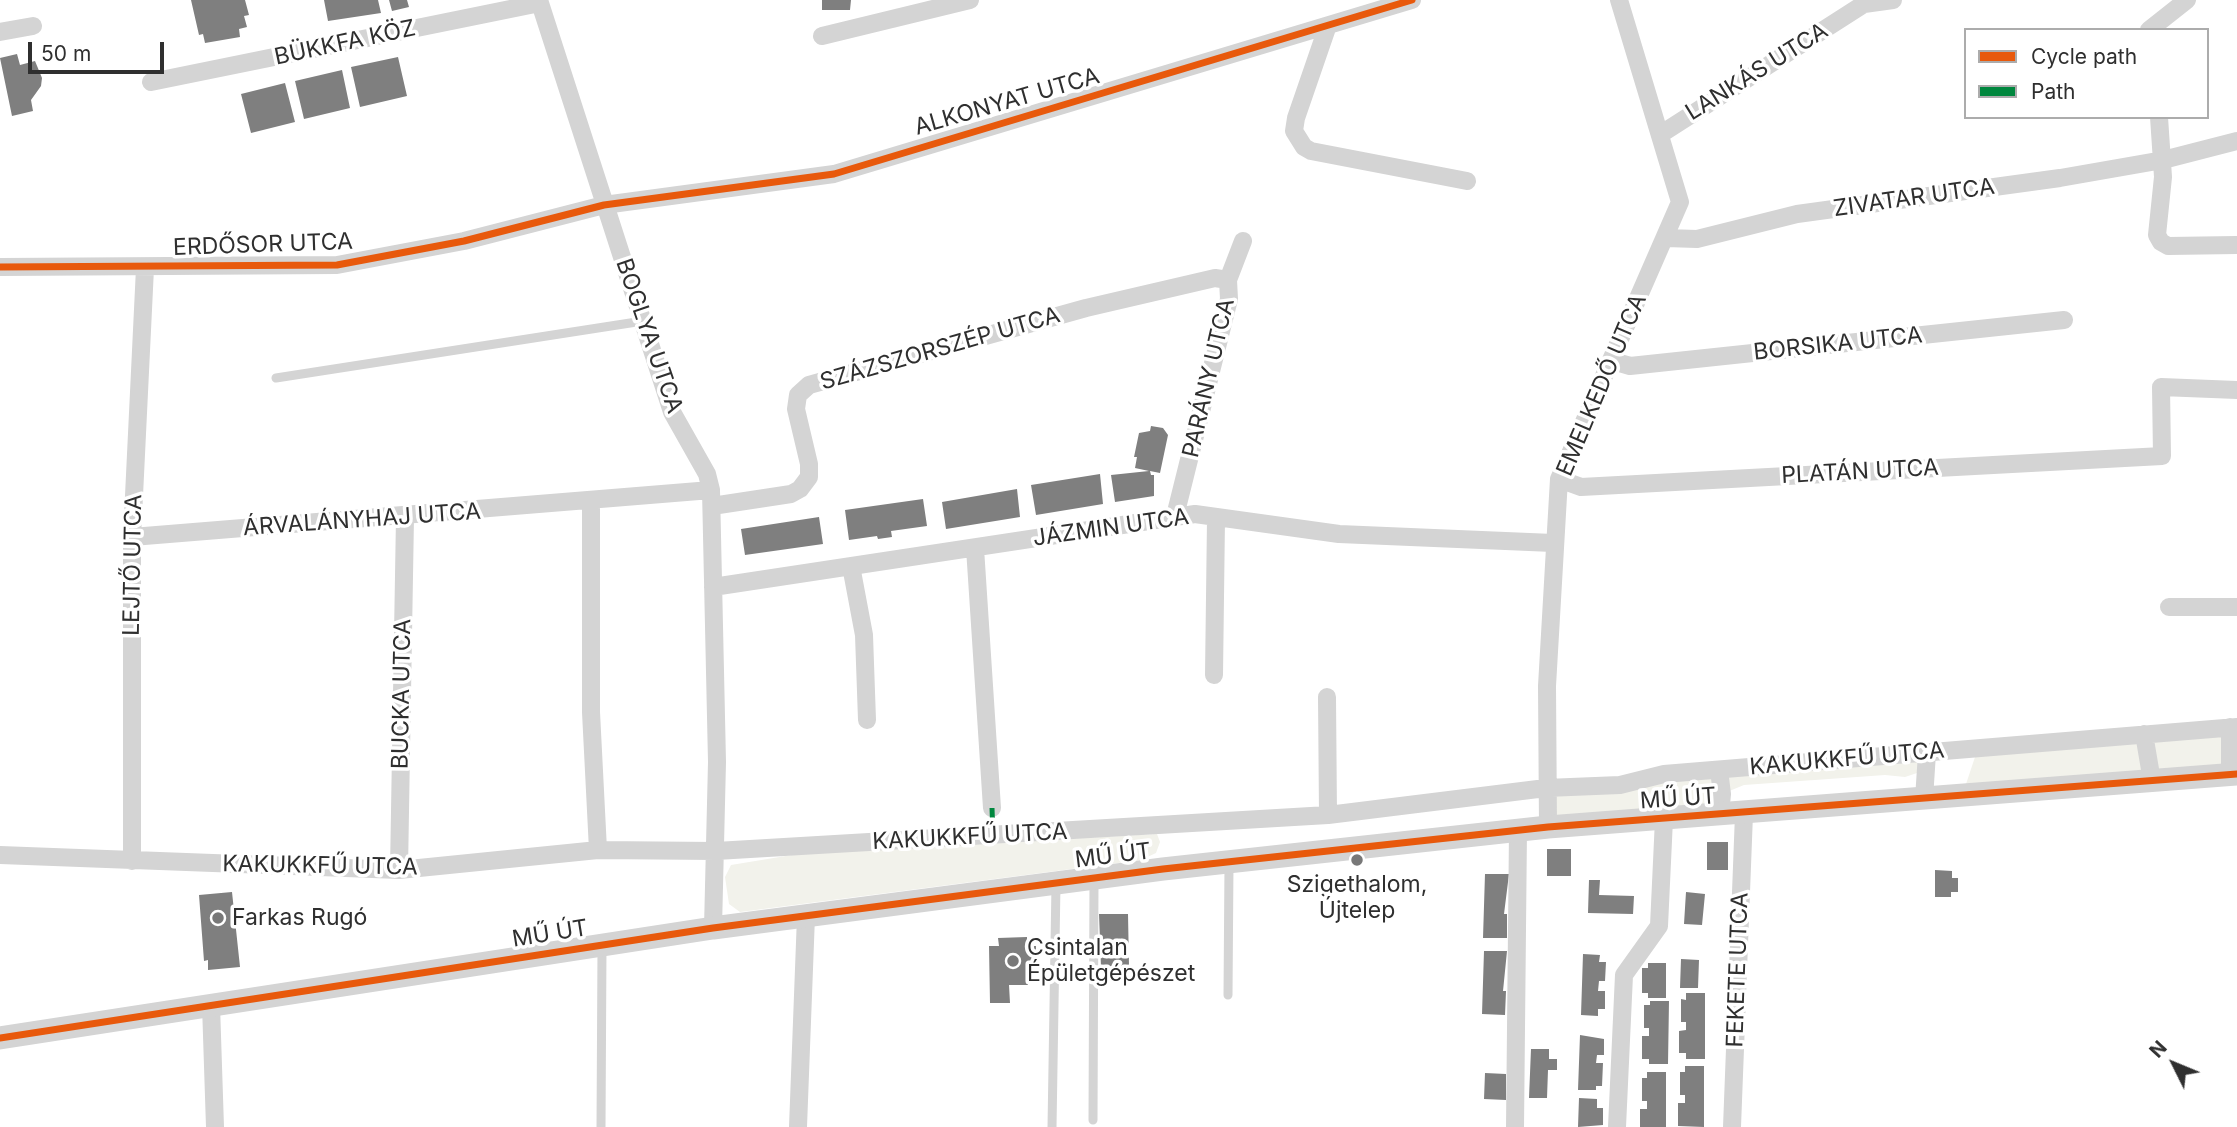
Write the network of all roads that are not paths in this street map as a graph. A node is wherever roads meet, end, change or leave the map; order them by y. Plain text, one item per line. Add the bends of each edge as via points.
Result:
1 (971, 0) edge
2 (1412, 0) edge
3 (1619, 0) edge
4 (1893, 0) edge
5 (2187, 0) edge
6 (539, 1) edge
7 (33, 26) dead end
8 (1327, 28) junction
9 (2152, 28) edge
10 (0, 32) edge
11 (822, 36) dead end
12 (151, 82) dead end
13 (2159, 119) edge
14 (1661, 134) junction
15 (2237, 141) edge
16 (2163, 160) junction
17 (1467, 181) dead end
18 (604, 205) junction
19 (1666, 238) junction
20 (1243, 241) dead end
21 (2237, 244) edge
22 (0, 267) edge
23 (145, 268) junction
24 (1228, 280) junction
25 (2064, 320) dead end
26 (643, 321) junction
27 (1613, 360) junction
28 (276, 379) dead end
29 (2237, 390) edge
30 (1559, 479) junction
31 (712, 498) junction
32 (591, 501) junction
33 (1175, 516) junction
34 (405, 517) junction
35 (1216, 519) junction
36 (132, 537) junction
37 (1553, 543) junction
38 (975, 548) junction
39 (851, 566) junction
40 (713, 586) junction
41 (2169, 607) dead end
42 (2237, 607) edge
43 (1214, 675) dead end
44 (1327, 697) dead end
45 (867, 720) dead end
46 (2233, 727) edge
47 (2144, 734) junction
48 (1927, 752) junction
49 (1719, 770) junction
50 (2234, 774) edge
51 (2152, 781) junction
52 (1546, 788) junction
53 (1924, 799) junction
54 (992, 807) dead end
55 (1744, 814) junction
56 (1328, 815) junction
57 (1720, 815) junction
58 (1664, 819) junction
59 (1548, 827) junction
60 (1518, 830) junction
61 (598, 850) junction
62 (716, 852) junction
63 (0, 855) edge
64 (132, 861) junction
65 (1229, 862) junction
66 (399, 870) junction
67 (1094, 878) junction
68 (1056, 883) junction
69 (806, 916) junction
70 (713, 928) junction
71 (602, 946) junction
72 (1228, 995) dead end
73 (211, 1005) junction
74 (0, 1038) edge
75 (1093, 1120) dead end
76 (215, 1127) edge
77 (601, 1127) edge
78 (798, 1127) edge
79 (1052, 1127) edge
80 (1515, 1127) edge
81 (1616, 1127) edge
82 (1732, 1127) edge

1 - 11 street
2 - 8 street, ALKONYAT UTCA
3 - 14 street, EMELKEDŐ UTCA
4 - 14 street, LANKÁS UTCA via 1864,4
5 - 9 street
6 - 12 street, BÜKKFA KÖZ
6 - 18 street, BOGLYA UTCA
7 - 10 street
8 - 17 street via 1296,118 1297,141 1311,151
8 - 18 street, ALKONYAT UTCA via 834,174
13 - 16 street
14 - 19 street, EMELKEDŐ UTCA via 1679,202
15 - 16 street, ZIVATAR UTCA
16 - 19 street, ZIVATAR UTCA via 1797,214 1697,239
16 - 21 street via 2157,235 2161,242 2168,246
18 - 23 street, ERDŐSOR UTCA via 464,241 337,265
18 - 26 street, BOGLYA UTCA
19 - 27 street, EMELKEDŐ UTCA
20 - 24 street, PARÁNY UTCA
22 - 23 street, ERDŐSOR UTCA
23 - 36 street, LEJTŐ UTCA
24 - 31 street, SZÁZSZORSZÉP UTCA via 1215,278 1086,308 809,385 798,395 796,409 809,464 809,477 800,489 791,495
24 - 33 street, PARÁNY UTCA via 1229,299
25 - 27 street, BORSIKA UTCA via 1630,366
26 - 28 lane
26 - 31 street, BOGLYA UTCA via 672,412 707,474
27 - 30 street, EMELKEDŐ UTCA
29 - 30 street, PLATÁN UTCA via 2161,387 2162,456 1581,487
30 - 37 street, EMELKEDŐ UTCA
31 - 32 street, ÁRVALÁNYHAJ UTCA
31 - 40 street, BOGLYA UTCA
32 - 34 street, ÁRVALÁNYHAJ UTCA
32 - 61 street via 591,712
33 - 35 street, JÁZMIN UTCA
33 - 38 street, JÁZMIN UTCA
34 - 36 street, ÁRVALÁNYHAJ UTCA
34 - 66 street, BUCKA UTCA
35 - 37 street, JÁZMIN UTCA via 1339,534
35 - 43 street
36 - 64 street, LEJTŐ UTCA
37 - 52 street, EMELKEDŐ UTCA
38 - 39 street, JÁZMIN UTCA
38 - 54 street
39 - 40 street, JÁZMIN UTCA
39 - 45 street via 864,635
40 - 62 street, BOGLYA UTCA
41 - 42 street
44 - 56 street
46 - 47 street, KAKUKKFŰ UTCA
46 - 50 street, KAKUKKFŰ UTCA
47 - 48 street, KAKUKKFŰ UTCA
47 - 51 street
48 - 49 street, KAKUKKFŰ UTCA
48 - 53 street
49 - 52 street, KAKUKKFŰ UTCA via 1664,774 1620,785
49 - 57 street
50 - 51 street, MŰ ÚT
51 - 53 street, MŰ ÚT
52 - 56 street, KAKUKKFŰ UTCA
52 - 59 street, EMELKEDŐ UTCA
53 - 55 street, MŰ ÚT
55 - 57 street, MŰ ÚT
55 - 82 street, FEKETE UTCA
56 - 62 street, KAKUKKFŰ UTCA
57 - 58 street, MŰ ÚT
58 - 59 street, MŰ ÚT
58 - 81 street via 1659,926 1623,975
59 - 60 street, MŰ ÚT
60 - 65 street, MŰ ÚT
60 - 80 street
61 - 62 street, KAKUKKFŰ UTCA
61 - 66 street, KAKUKKFŰ UTCA
62 - 70 street, BOGLYA UTCA
63 - 64 street, KAKUKKFŰ UTCA
64 - 66 street, KAKUKKFŰ UTCA
65 - 67 street, MŰ ÚT
65 - 72 lane
67 - 68 street, MŰ ÚT
67 - 75 lane
68 - 69 street, MŰ ÚT
68 - 79 lane
69 - 70 street, MŰ ÚT
69 - 78 street
70 - 71 street, MŰ ÚT
71 - 73 street, MŰ ÚT
71 - 77 lane
73 - 74 street, MŰ ÚT
73 - 76 street

